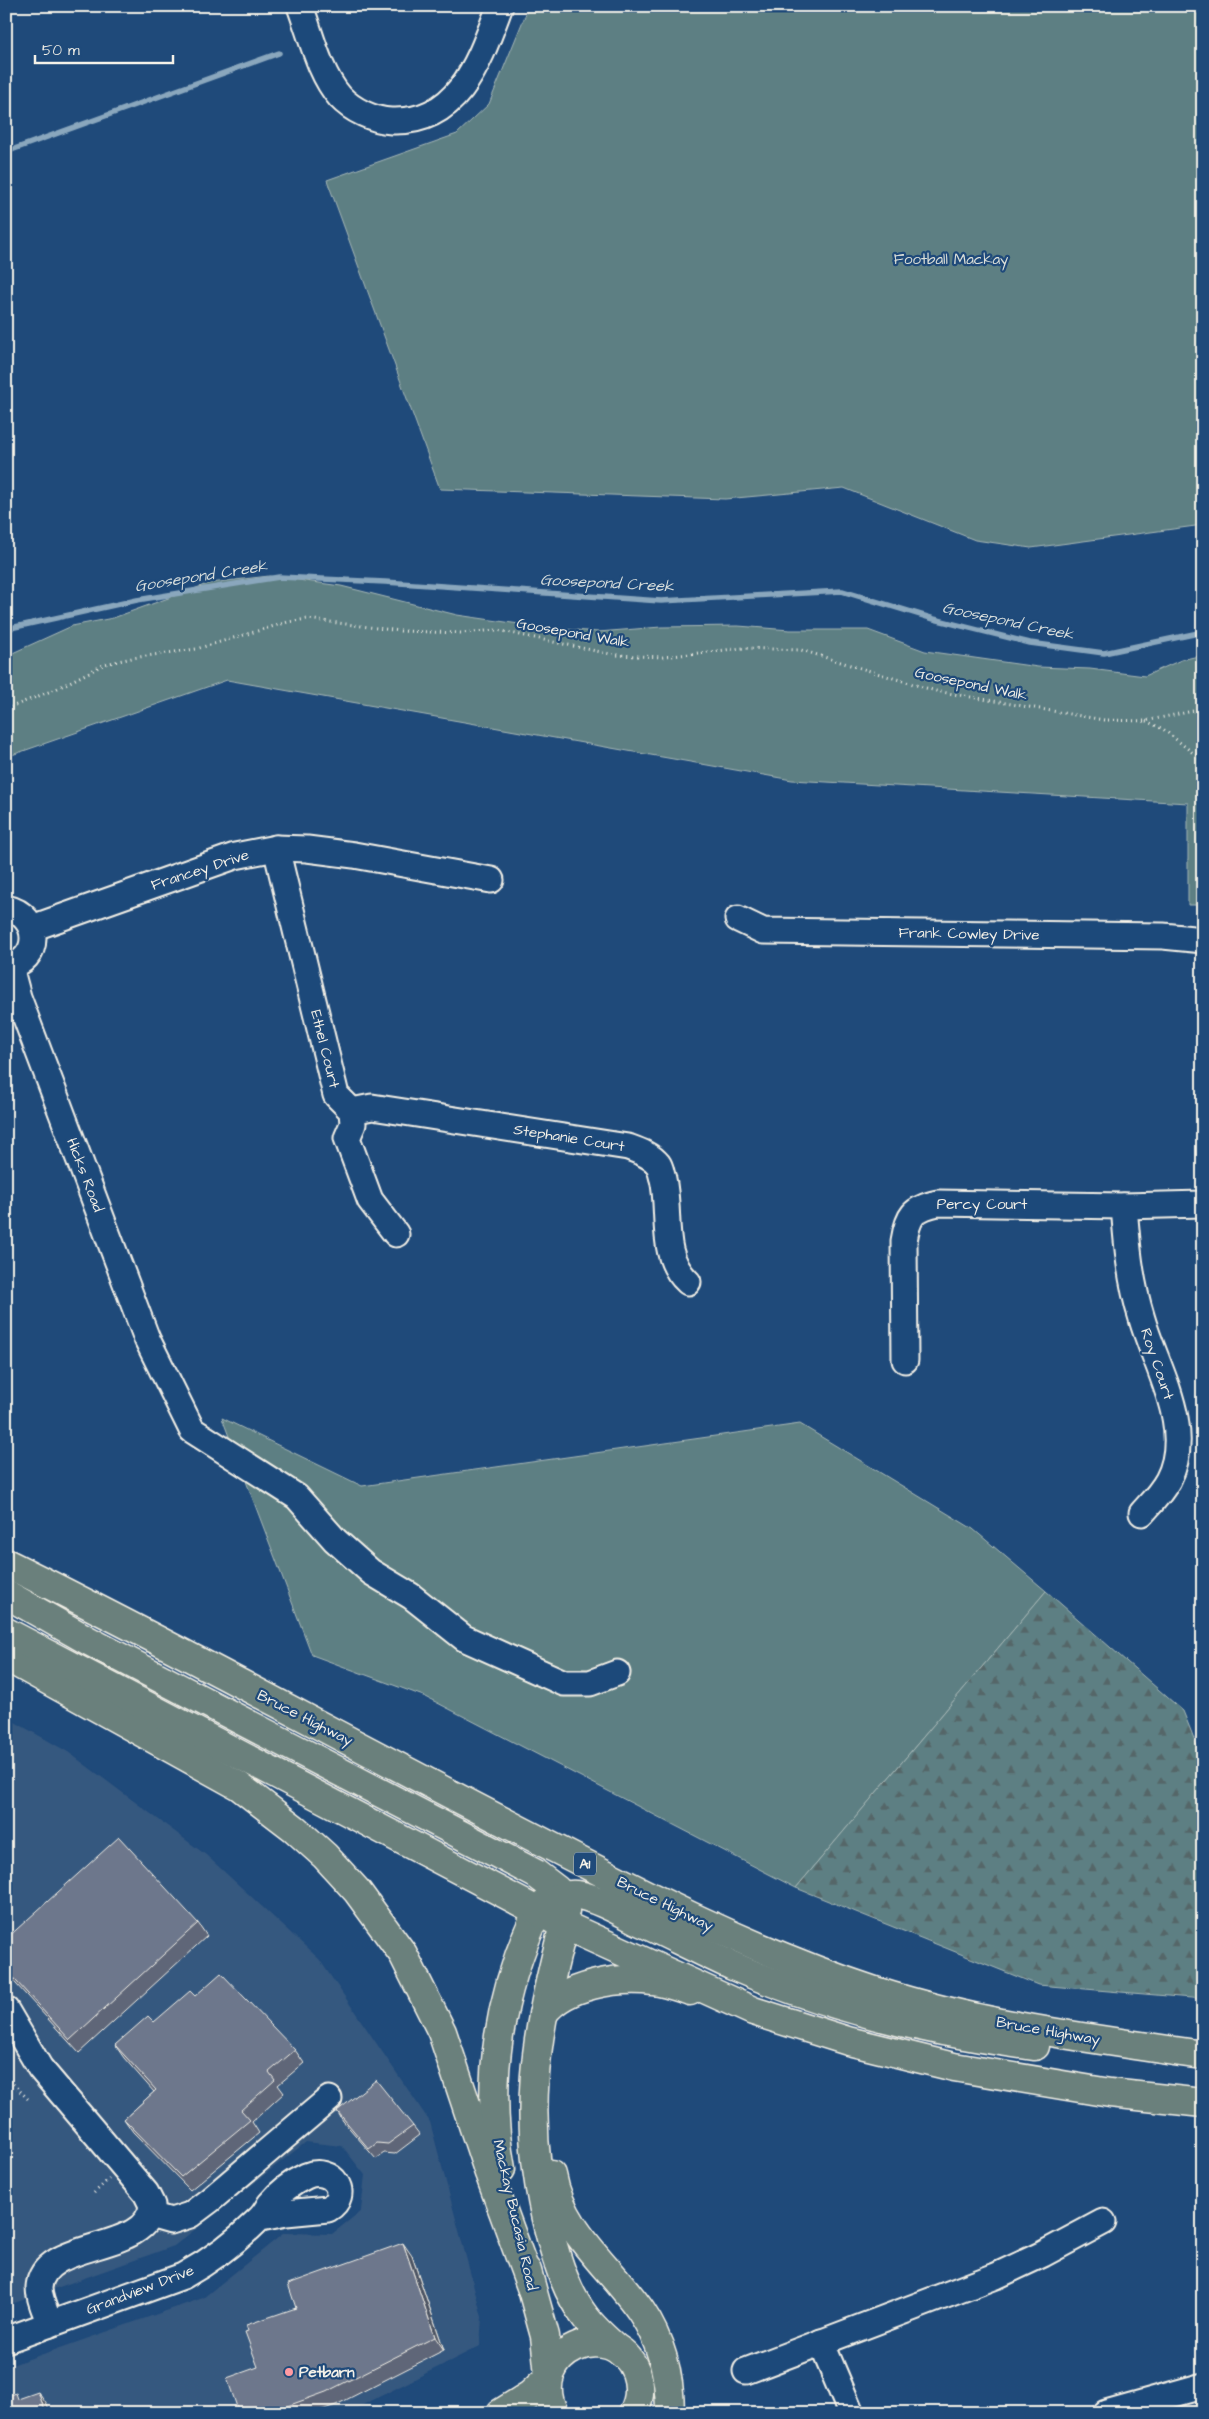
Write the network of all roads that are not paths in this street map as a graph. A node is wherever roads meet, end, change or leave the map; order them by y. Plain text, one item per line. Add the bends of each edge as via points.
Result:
1 (300, 6) edge
2 (500, 6) edge
3 (276, 848) junction
4 (491, 880) dead end
5 (6, 908) edge
6 (738, 919) dead end
7 (32, 928) junction
8 (1203, 940) edge
9 (8, 967) edge
10 (352, 1111) junction
11 (1203, 1204) edge
12 (1124, 1206) junction
13 (396, 1234) dead end
14 (688, 1282) dead end
15 (905, 1360) dead end
16 (1142, 1513) dead end
17 (6, 1563) edge
18 (6, 1594) edge
19 (6, 1632) edge
20 (6, 1656) edge
21 (617, 1673) dead end
22 (550, 1903) junction
23 (564, 1925) junction
24 (6, 2010) edge
25 (753, 2011) junction
26 (542, 2019) junction
27 (1203, 2055) edge
28 (1203, 2060) edge
29 (329, 2099) dead end
30 (1203, 2103) edge
31 (150, 2215) junction
32 (261, 2218) dead end
33 (1103, 2222) dead end
34 (531, 2287) junction
35 (50, 2324) junction
36 (6, 2340) edge
37 (821, 2342) junction
38 (631, 2366) junction
39 (746, 2371) dead end
40 (548, 2377) junction
41 (1203, 2386) edge
42 (1122, 2410) edge
43 (501, 2413) edge
44 (554, 2413) edge
45 (633, 2413) edge
46 (646, 2413) edge
47 (670, 2413) edge
48 (852, 2413) edge

1 - 2 street via 320,61 340,97 358,111 383,120 404,121 426,116 447,104 467,81 483,51
3 - 4 street, Francey Drive via 354,855
3 - 7 street, Francey Drive via 235,856
3 - 10 street, Ethel Court via 336,1095
5 - 7 street via 24,915
6 - 8 street, Frank Cowley Drive via 763,931 1163,936
7 - 9 street via 32,946 28,955 20,963
9 - 21 street, Hicks Road via 147,1339 192,1430 296,1497 335,1540 372,1572 411,1596 464,1638 564,1683 590,1683
10 - 13 street via 353,1124 347,1138 370,1200
10 - 14 street, Stephanie Court via 372,1107 628,1147 649,1156 659,1165 665,1188 669,1244 675,1269
11 - 12 street, Percy Court
12 - 15 street, Percy Court via 938,1203 908,1207 904,1241
12 - 16 street, Roy Court via 1129,1268 1142,1319 1173,1411 1178,1452 1169,1479
17 - 27 main road, Bruce Highway / A1 via 584,1863 745,1942 879,1992 969,2016
18 - 22 main road via 88,1641 536,1874 554,1886
19 - 22 main road
20 - 34 main road via 239,1786 295,1829 357,1891 403,1954 442,2032
22 - 23 main road
22 - 28 main road via 574,1895 594,1900 736,1967 887,2020 1023,2045 1127,2058
22 - 34 main road, Mackay Bucasia Road via 518,1955 505,1998 494,2077 499,2157
23 - 25 main road
23 - 26 main road, Mackay Bucasia Road
24 - 31 street via 40,2068 117,2170 150,2199
25 - 26 main road via 660,1982 632,1980 574,1990 555,2001
25 - 30 main road via 848,2041 954,2067 1081,2089
26 - 38 main road, Mackay Bucasia Road via 532,2097 533,2138 546,2221 560,2268 577,2306
26 - 47 main road via 547,2140 555,2188 576,2231 650,2326 664,2360
29 - 31 street via 198,2210 171,2222
31 - 35 street via 141,2228 132,2233 52,2264 39,2286
32 - 35 street, Grandview Drive via 208,2261 183,2276
33 - 37 street via 996,2276
34 - 40 main road, Mackay Bucasia Road via 545,2336
35 - 36 street, Grandview Drive
37 - 39 street
37 - 48 street
38 - 40 main road via 602,2344 578,2346 564,2354
38 - 45 main road via 639,2395
38 - 46 main road
40 - 43 main road via 534,2392
40 - 44 main road, Mackay Bucasia Road via 548,2398
41 - 42 street

